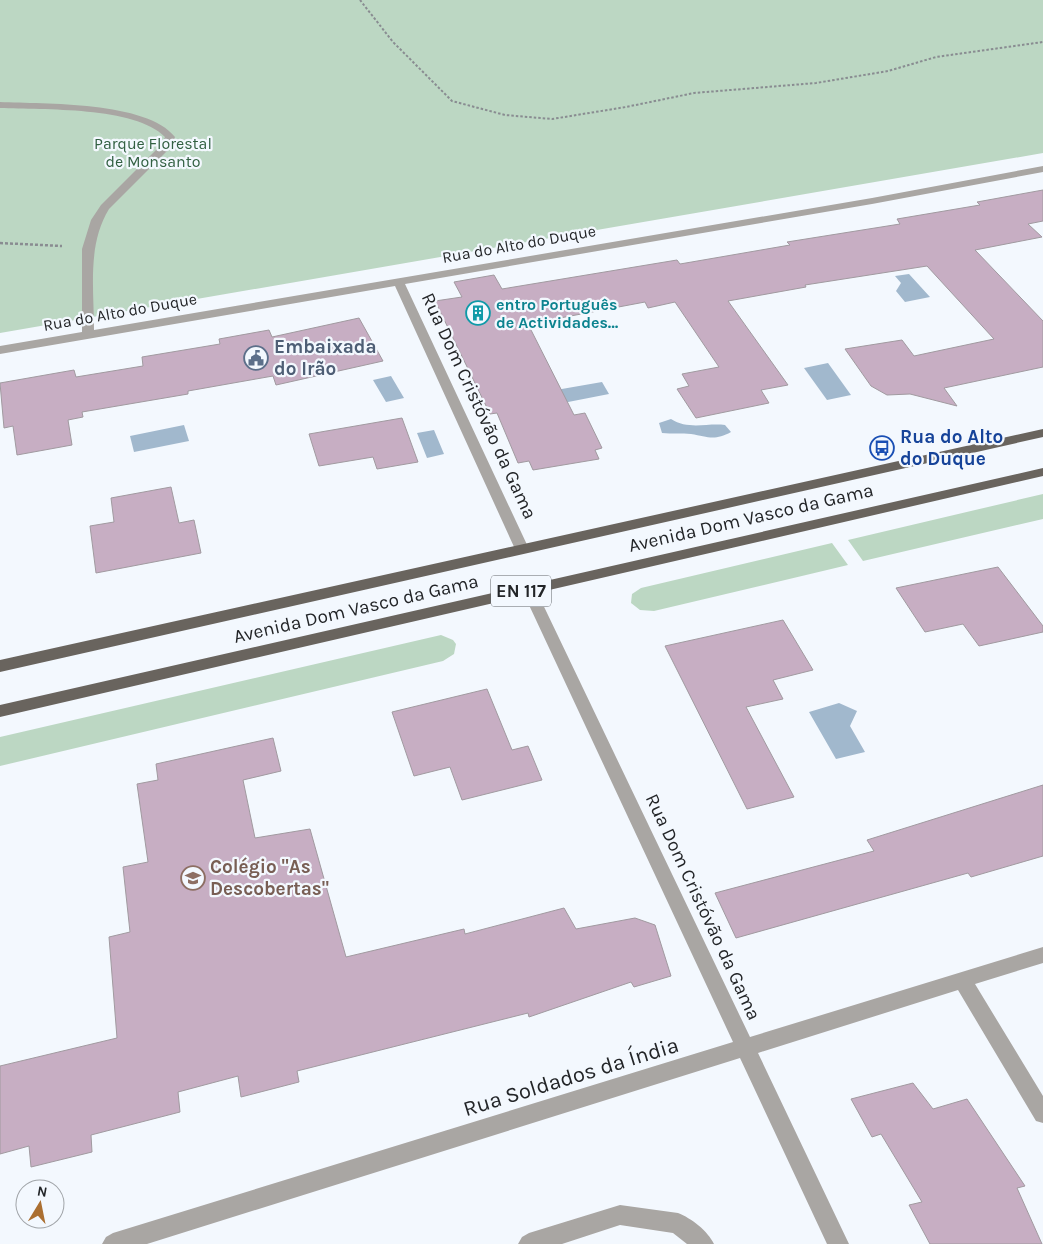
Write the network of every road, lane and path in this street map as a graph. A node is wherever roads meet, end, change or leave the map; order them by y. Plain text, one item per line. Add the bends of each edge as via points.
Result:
1 (360, 0) edge
2 (1043, 42) edge
3 (0, 105) edge
4 (1043, 169) edge
5 (0, 242) edge
6 (88, 249) junction
7 (398, 281) junction
8 (88, 335) junction
9 (0, 350) edge
10 (1043, 433) edge
11 (1043, 472) edge
12 (522, 549) junction
13 (529, 590) junction
14 (0, 666) edge
15 (0, 711) edge
16 (1043, 955) edge
17 (962, 980) junction
18 (746, 1047) junction
19 (1043, 1114) edge
20 (113, 1244) edge
21 (529, 1244) edge
22 (703, 1244) edge
23 (838, 1244) edge

1 - 2 path via 393,42 452,101 505,115 552,118 694,93 816,83 888,71 936,57
3 - 6 street via 130,116 149,120 167,131 170,137 166,145 105,207 97,220
4 - 7 street, Rua do Alto do Duque
5 - 6 path
6 - 8 street
7 - 8 street, Rua do Alto do Duque
7 - 12 street, Rua Dom Cristóvão da Gama
8 - 9 street, Rua do Alto do Duque
10 - 12 main road, Avenida Dom Vasco da Gama / EN 117
11 - 13 main road, Avenida Dom Vasco da Gama / EN 117
12 - 14 main road, Avenida Dom Vasco da Gama / EN 117
13 - 15 main road, Avenida Dom Vasco da Gama / EN 117
13 - 18 street, Rua Dom Cristóvão da Gama
16 - 17 street, Rua Soldados da Índia
17 - 18 street, Rua Soldados da Índia
17 - 19 street
18 - 20 street, Rua Soldados da Índia
18 - 23 street, Rua Dom Cristóvão da Gama
21 - 22 street via 620,1215 678,1223

